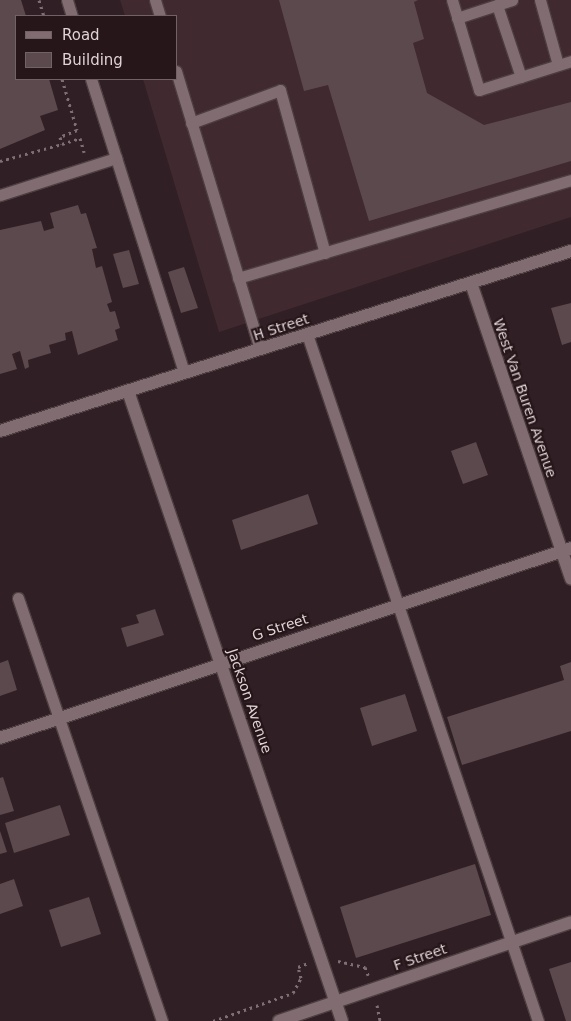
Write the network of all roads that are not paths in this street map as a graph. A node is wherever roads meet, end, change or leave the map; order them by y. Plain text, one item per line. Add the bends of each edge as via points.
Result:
1 (67, 0) edge
2 (155, 0) edge
3 (452, 0) edge
4 (512, 0) edge
5 (540, 0) edge
6 (497, 4) junction
7 (72, 15) edge
8 (160, 15) edge
9 (457, 18) junction
10 (571, 61) edge
11 (558, 65) junction
12 (521, 77) junction
13 (178, 78) edge
14 (91, 80) edge
15 (191, 123) junction
16 (116, 158) junction
17 (571, 180) edge
18 (0, 195) edge
19 (571, 251) edge
20 (325, 253) junction
21 (238, 278) junction
22 (471, 283) junction
23 (308, 334) junction
24 (260, 350) junction
25 (184, 373) junction
26 (128, 391) junction
27 (0, 431) edge
28 (566, 550) edge
29 (571, 579) edge
30 (18, 598) dead end
31 (398, 605) junction
32 (221, 662) junction
33 (58, 718) junction
34 (0, 738) edge
35 (571, 922) edge
36 (512, 942) junction
37 (336, 1002) junction
38 (162, 1021) edge
39 (279, 1021) edge
40 (342, 1021) edge
41 (538, 1021) edge

1 - 7 lane
2 - 8 lane
3 - 9 lane
4 - 6 lane
5 - 11 lane
6 - 9 lane
6 - 12 lane
9 - 12 lane via 479,90
10 - 11 lane
11 - 12 lane
13 - 15 lane
14 - 16 lane
15 - 20 lane via 280,90
15 - 21 lane
16 - 18 lane
16 - 25 lane
17 - 20 lane
19 - 22 street, H Street
20 - 21 lane
21 - 24 lane
22 - 23 street, H Street
22 - 28 street, West Van Buren Avenue
23 - 24 street, H Street
23 - 31 lane
24 - 25 street, H Street
25 - 26 street, H Street
26 - 27 street, H Street
26 - 32 street, Jackson Avenue
28 - 29 street, West Van Buren Avenue
28 - 31 street, G Street
30 - 33 lane
31 - 32 street, G Street
31 - 36 lane
32 - 33 street, G Street
32 - 37 street, Jackson Avenue
33 - 34 street, G Street
33 - 38 lane
35 - 36 street, F Street
36 - 37 street, F Street
36 - 41 lane
37 - 39 street, F Street
37 - 40 street, Jackson Avenue

